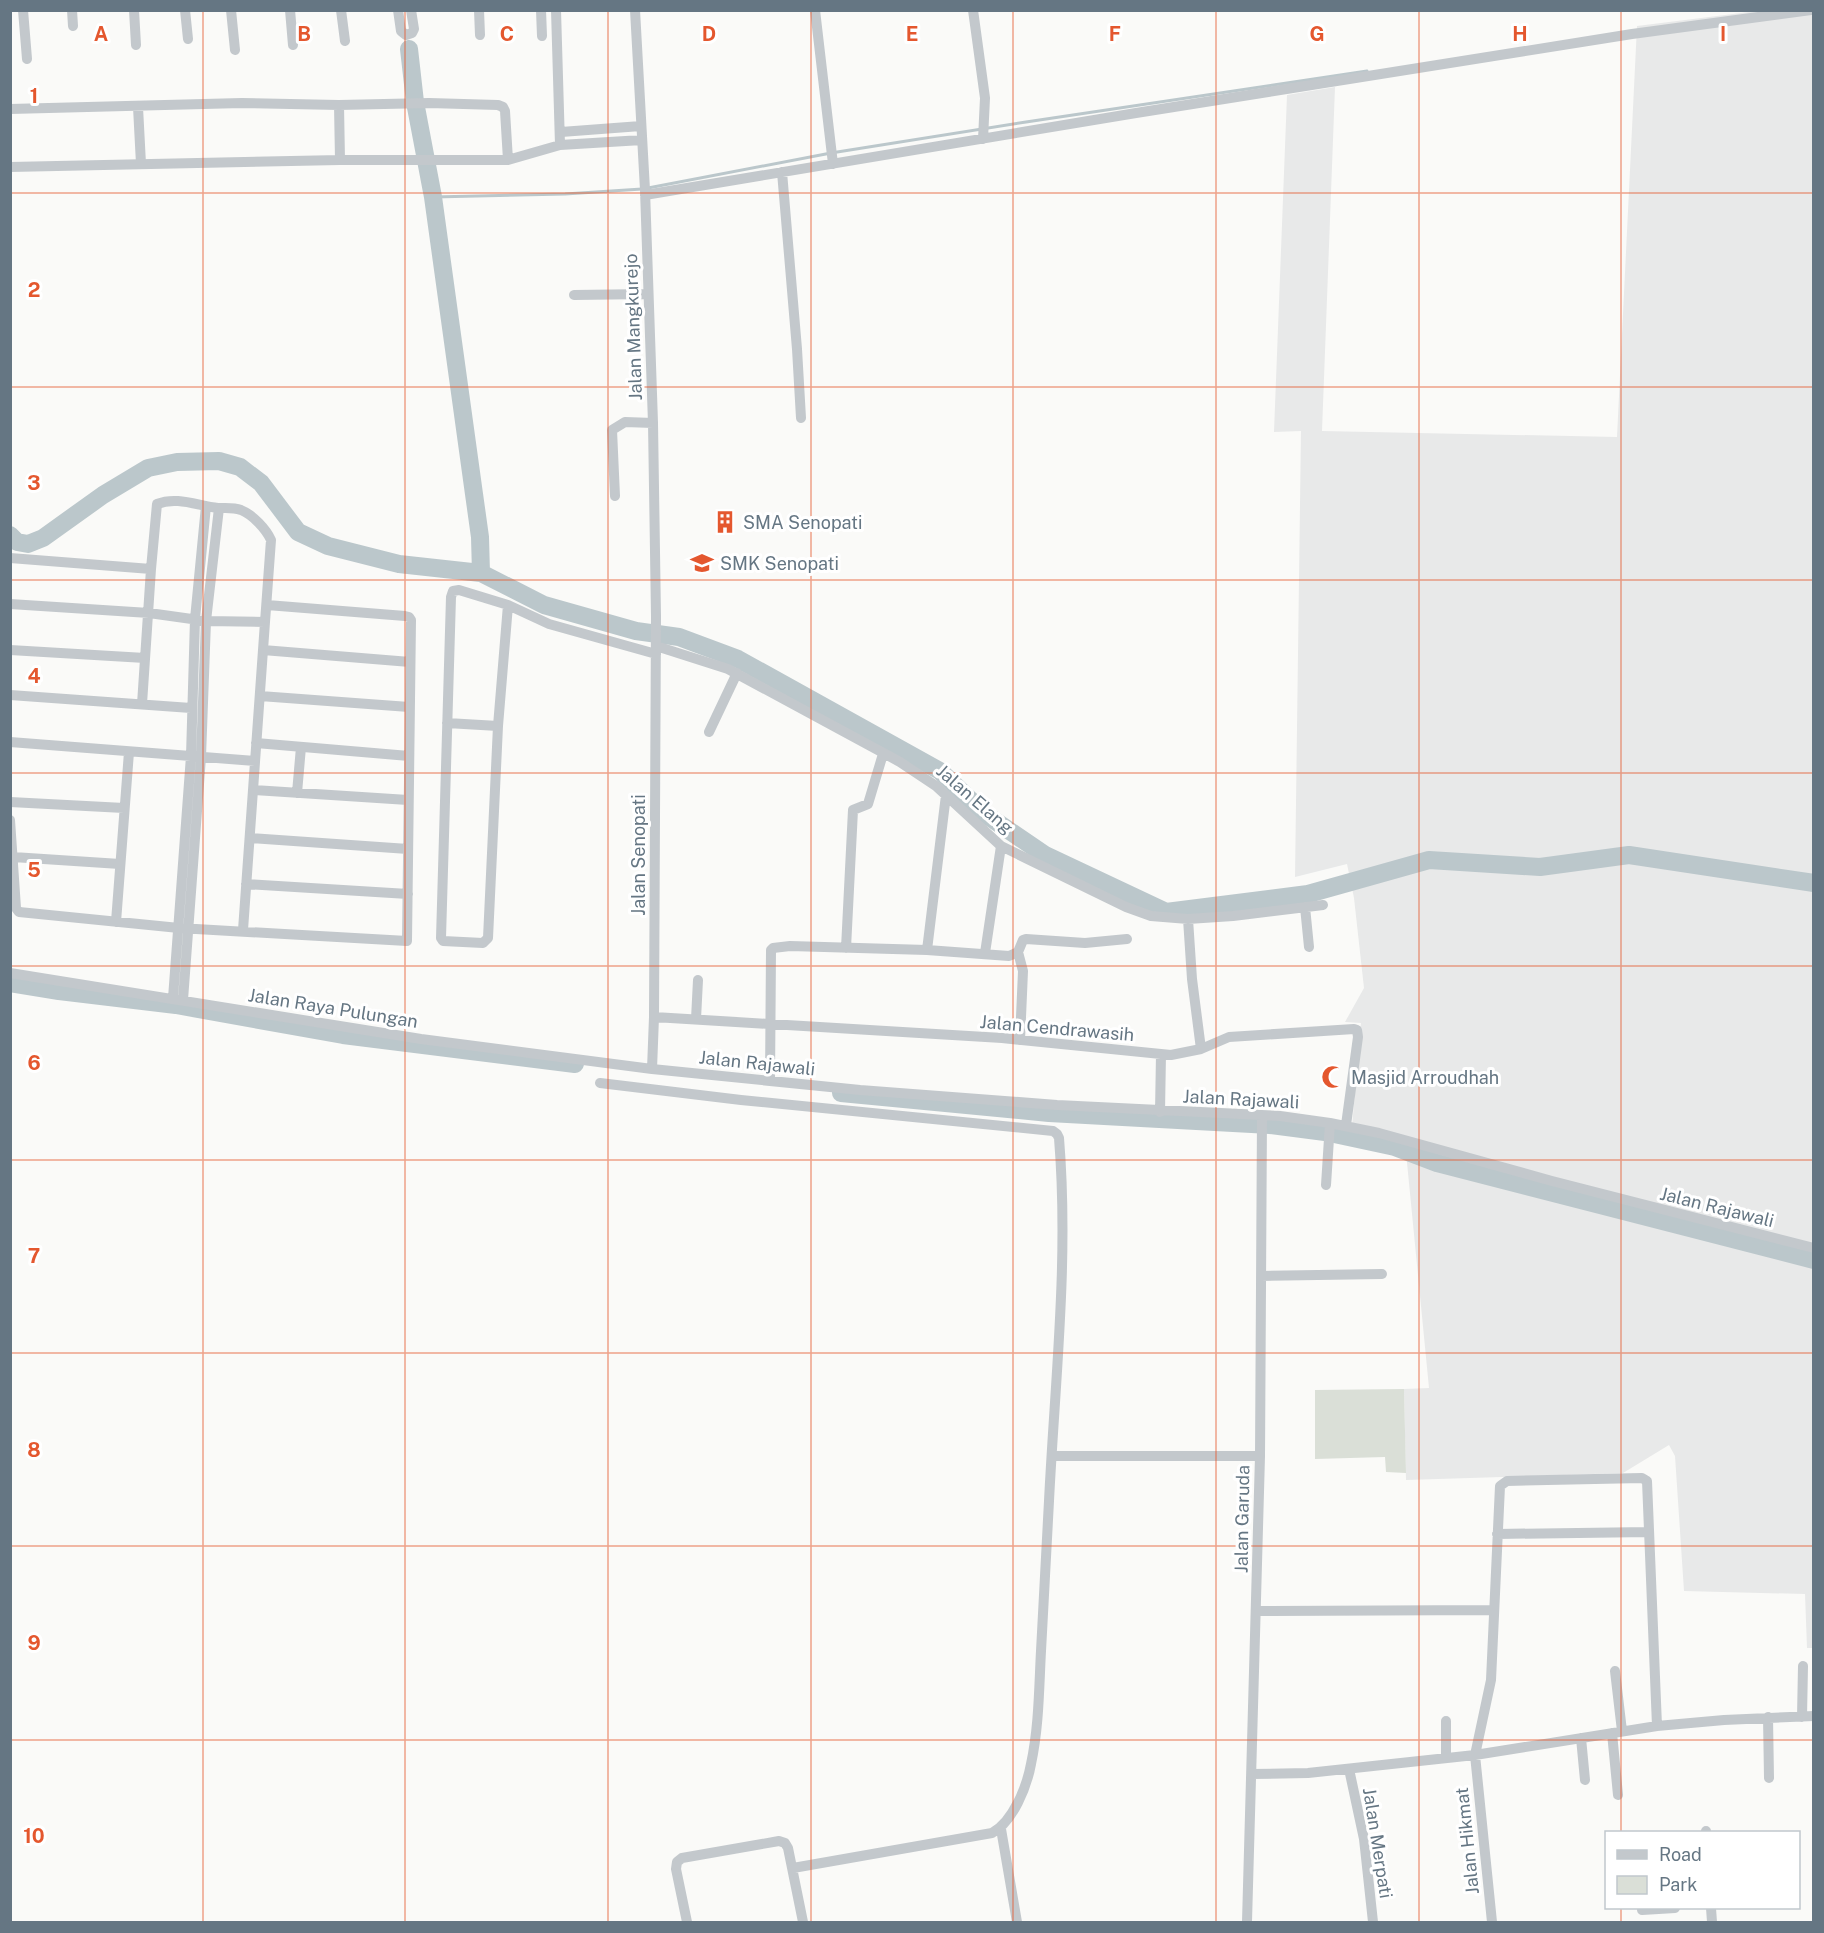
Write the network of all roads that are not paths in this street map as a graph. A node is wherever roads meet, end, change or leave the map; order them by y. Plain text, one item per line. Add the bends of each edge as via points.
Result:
1 (23, 10) edge
2 (72, 10) edge
3 (134, 10) edge
4 (185, 10) edge
5 (231, 10) edge
6 (290, 10) edge
7 (341, 10) edge
8 (398, 10) edge
9 (411, 10) edge
10 (479, 10) edge
11 (541, 10) edge
12 (556, 10) edge
13 (635, 10) edge
14 (815, 10) edge
15 (973, 10) edge
16 (1811, 10) edge
17 (73, 26) dead end
18 (480, 35) dead end
19 (542, 36) dead end
20 (188, 39) dead end
21 (345, 41) dead end
22 (136, 45) dead end
23 (293, 45) dead end
24 (236, 50) dead end
25 (27, 59) dead end
26 (339, 105) junction
27 (138, 107) junction
28 (10, 109) edge
29 (641, 126) junction
30 (561, 132) junction
31 (983, 133) junction
32 (642, 140) junction
33 (560, 145) junction
34 (832, 158) junction
35 (340, 160) junction
36 (508, 160) junction
37 (141, 164) junction
38 (10, 167) edge
39 (782, 172) junction
40 (645, 193) junction
41 (648, 294) junction
42 (574, 296) dead end
43 (801, 418) dead end
44 (653, 423) junction
45 (615, 496) dead end
46 (206, 506) junction
47 (219, 508) junction
48 (10, 558) edge
49 (151, 569) junction
50 (10, 604) edge
51 (267, 605) junction
52 (508, 605) junction
53 (149, 613) junction
54 (201, 620) junction
55 (265, 622) junction
56 (656, 647) junction
57 (10, 650) edge
58 (263, 650) junction
59 (145, 658) junction
60 (410, 662) junction
61 (737, 673) junction
62 (10, 695) edge
63 (260, 696) junction
64 (141, 704) junction
65 (409, 707) junction
66 (191, 708) junction
67 (447, 723) junction
68 (498, 726) junction
69 (709, 732) dead end
70 (10, 742) edge
71 (256, 743) junction
72 (301, 747) junction
73 (129, 752) junction
74 (883, 754) junction
75 (196, 756) junction
76 (409, 756) junction
77 (255, 762) junction
78 (253, 790) junction
79 (297, 793) junction
80 (946, 795) junction
81 (408, 800) junction
82 (10, 802) edge
83 (124, 808) junction
84 (10, 820) edge
85 (249, 838) junction
86 (1002, 846) junction
87 (408, 849) junction
88 (13, 857) junction
89 (120, 864) junction
90 (246, 884) junction
91 (408, 894) junction
92 (1323, 905) dead end
93 (1305, 907) junction
94 (1188, 919) junction
95 (116, 922) junction
96 (184, 929) junction
97 (243, 930) junction
98 (1127, 939) dead end
99 (1309, 947) dead end
100 (846, 948) junction
101 (927, 950) junction
102 (1018, 952) junction
103 (985, 953) junction
104 (10, 973) edge
105 (698, 980) dead end
106 (178, 999) junction
107 (654, 1017) junction
108 (696, 1020) junction
109 (771, 1024) junction
110 (1020, 1040) junction
111 (1201, 1049) junction
112 (1161, 1054) junction
113 (652, 1069) junction
114 (770, 1081) junction
115 (600, 1083) dead end
116 (1160, 1112) junction
117 (1262, 1120) junction
118 (1346, 1125) junction
119 (1330, 1127) junction
120 (1326, 1185) dead end
121 (1814, 1248) edge
122 (1382, 1274) dead end
123 (1261, 1276) junction
124 (1052, 1456) junction
125 (1260, 1456) junction
126 (1649, 1532) junction
127 (1497, 1534) junction
128 (1493, 1610) junction
129 (1256, 1611) junction
130 (1803, 1666) dead end
131 (1616, 1671) dead end
132 (1808, 1716) edge
133 (1768, 1717) junction
134 (1446, 1721) dead end
135 (1657, 1726) junction
136 (1617, 1732) junction
137 (1581, 1738) junction
138 (1475, 1755) junction
139 (1446, 1758) junction
140 (1349, 1769) junction
141 (1251, 1773) junction
142 (1769, 1778) dead end
143 (1585, 1780) dead end
144 (1618, 1795) dead end
145 (1001, 1828) junction
146 (793, 1868) junction
147 (1658, 1909) edge
148 (1642, 1910) dead end
149 (687, 1923) edge
150 (803, 1923) edge
151 (1017, 1923) edge
152 (1247, 1923) edge
153 (1372, 1923) edge
154 (1492, 1923) edge

1 - 25 street
2 - 17 street
3 - 22 street
4 - 20 street
5 - 24 street
6 - 23 street
7 - 21 street
8 - 9 street via 401,31 406,35 414,29
10 - 18 street
11 - 19 street
12 - 30 street
13 - 29 street, Jalan Mangkurejo
14 - 34 street
15 - 31 street via 985,98
16 - 31 street
26 - 27 street
26 - 35 street
26 - 36 street via 498,105 503,107 507,126
27 - 28 street
27 - 37 street
29 - 30 street
29 - 32 street, Jalan Mangkurejo
30 - 33 street
31 - 34 street
32 - 33 street
32 - 40 street, Jalan Mangkurejo
33 - 36 street
34 - 39 street
35 - 36 street
35 - 37 street
37 - 38 street
39 - 40 street
39 - 43 street
40 - 41 street, Jalan Mangkurejo
41 - 42 street
41 - 44 street, Jalan Mangkurejo
44 - 45 street via 625,422 612,430
44 - 56 street, Jalan Mangkurejo
46 - 47 street
46 - 49 street via 194,502 157,504
46 - 54 street
47 - 51 street via 243,511 270,537
47 - 54 street
48 - 49 street
49 - 53 street
50 - 53 street
51 - 55 street
51 - 60 street via 409,617
52 - 56 street, Jalan Elang via 549,624
52 - 67 street, Jalan Elang via 459,590 451,594
52 - 68 street
53 - 54 street
53 - 59 street
54 - 55 street
54 - 66 street
54 - 75 street
55 - 58 street
56 - 61 street, Jalan Elang
56 - 107 street, Jalan Senopati
57 - 59 street
58 - 60 street
58 - 63 street
59 - 64 street
60 - 65 street
61 - 69 street
61 - 74 street, Jalan Elang
62 - 64 street
63 - 65 street
63 - 71 street
64 - 66 street
65 - 76 street
66 - 75 street
67 - 68 street
67 - 68 street via 443,941 487,942
70 - 73 street
71 - 72 street
71 - 77 street
72 - 76 street
72 - 79 street
73 - 75 street
73 - 83 street
74 - 80 street, Jalan Elang via 925,777
74 - 100 street via 868,804 853,810
75 - 77 street
75 - 96 street
76 - 81 street
77 - 78 street
78 - 79 street
78 - 85 street
79 - 81 street
80 - 86 street, Jalan Elang
80 - 101 street
81 - 87 street
82 - 83 street
83 - 89 street
84 - 88 street
85 - 87 street
85 - 90 street
86 - 94 street, Jalan Elang via 1126,907 1151,916
86 - 103 street
87 - 91 street
88 - 89 street
88 - 95 street via 19,912
89 - 95 street
90 - 91 street
90 - 97 street
91 - 97 street via 408,939 404,942
92 - 93 street, Jalan Elang
93 - 94 street, Jalan Elang
93 - 99 street
94 - 111 street
95 - 96 street
96 - 97 street
96 - 106 street
98 - 102 street via 1085,943 1026,939
100 - 101 street
100 - 109 street via 790,946 771,950
101 - 103 street
102 - 103 street via 1009,956
102 - 110 street via 1023,970
104 - 106 street, Jalan Raya Pulungan
105 - 108 street
106 - 113 street, Jalan Raya Pulungan via 421,1039
107 - 108 street, Jalan Cendrawasih
107 - 113 street, Jalan Senopati
108 - 109 street, Jalan Cendrawasih
109 - 110 street, Jalan Cendrawasih
109 - 114 street
110 - 112 street, Jalan Cendrawasih
111 - 112 street, Jalan Cendrawasih via 1178,1055
111 - 118 street, Jalan Cendrawasih via 1235,1036 1357,1030
112 - 116 street
113 - 114 street, Jalan Rajawali
114 - 116 street, Jalan Rajawali
115 - 124 street via 1057,1134 1063,1186 1062,1277
116 - 117 street, Jalan Rajawali
117 - 119 street, Jalan Rajawali
117 - 123 street, Jalan Garuda
118 - 119 street, Jalan Rajawali
118 - 121 street, Jalan Rajawali
119 - 120 street
122 - 123 street
123 - 125 street, Jalan Garuda
124 - 125 street
124 - 145 street via 1039,1702 1032,1762 1022,1795
125 - 129 street, Jalan Garuda
126 - 127 street
126 - 127 street, Jalan Hikmat via 1648,1484 1642,1478 1507,1481 1500,1486
126 - 135 street
127 - 128 street, Jalan Hikmat
128 - 129 street
128 - 138 street, Jalan Hikmat via 1491,1680
129 - 141 street, Jalan Garuda
130 - 132 street
131 - 136 street
132 - 133 street
133 - 135 street
133 - 142 street
134 - 139 street
135 - 136 street
136 - 137 street
136 - 144 street
137 - 138 street
137 - 143 street
138 - 139 street
138 - 154 street, Jalan Hikmat
139 - 140 street
140 - 141 street
140 - 153 street, Jalan Merpati via 1364,1839
141 - 152 street, Jalan Garuda
145 - 146 street via 984,1836
145 - 151 street
146 - 149 street via 788,1848 779,1841 682,1858 676,1869
146 - 150 street
147 - 148 street

